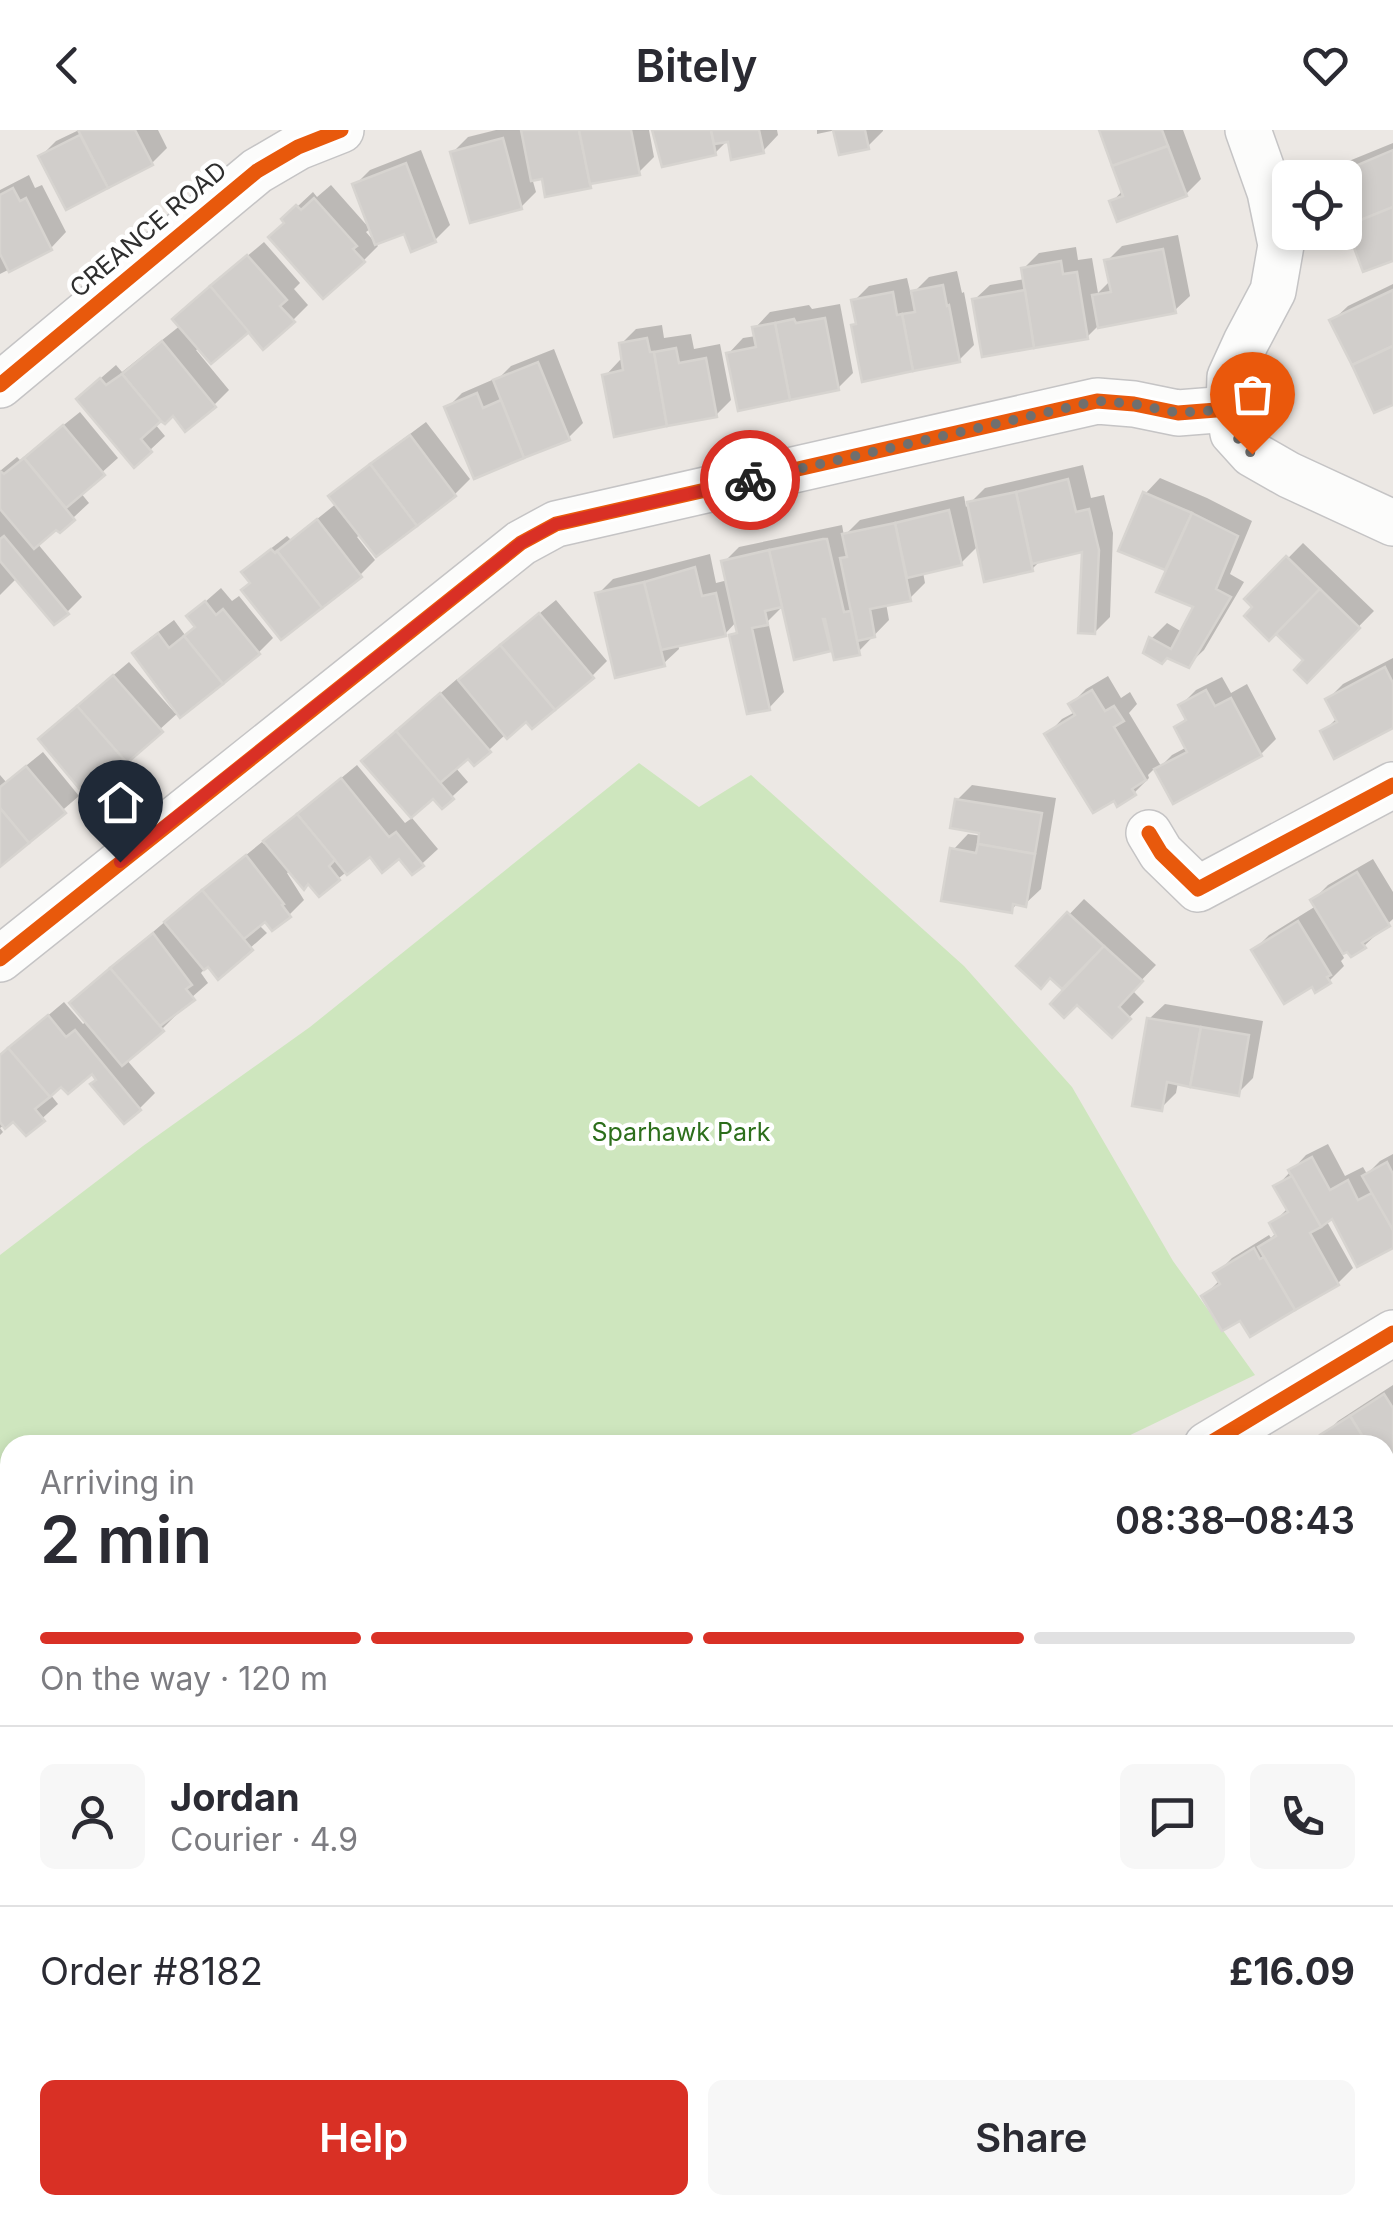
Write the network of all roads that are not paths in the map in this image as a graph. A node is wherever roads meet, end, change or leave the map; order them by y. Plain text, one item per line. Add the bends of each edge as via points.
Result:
1 (341, 130) edge
2 (1248, 130) edge
3 (0, 386) edge
4 (1230, 409) junction
5 (1393, 523) edge
6 (1393, 785) edge
7 (1149, 833) dead end
8 (0, 959) edge
9 (1393, 1333) edge
10 (1224, 1435) edge

1 - 3 street, CREANCE ROAD via 256,171
2 - 4 street via 1281,246 1273,291 1230,377
4 - 5 street via 1233,433 1252,454
4 - 8 street via 1178,413 1097,401 556,524 521,543
6 - 7 street via 1206,900
9 - 10 street

